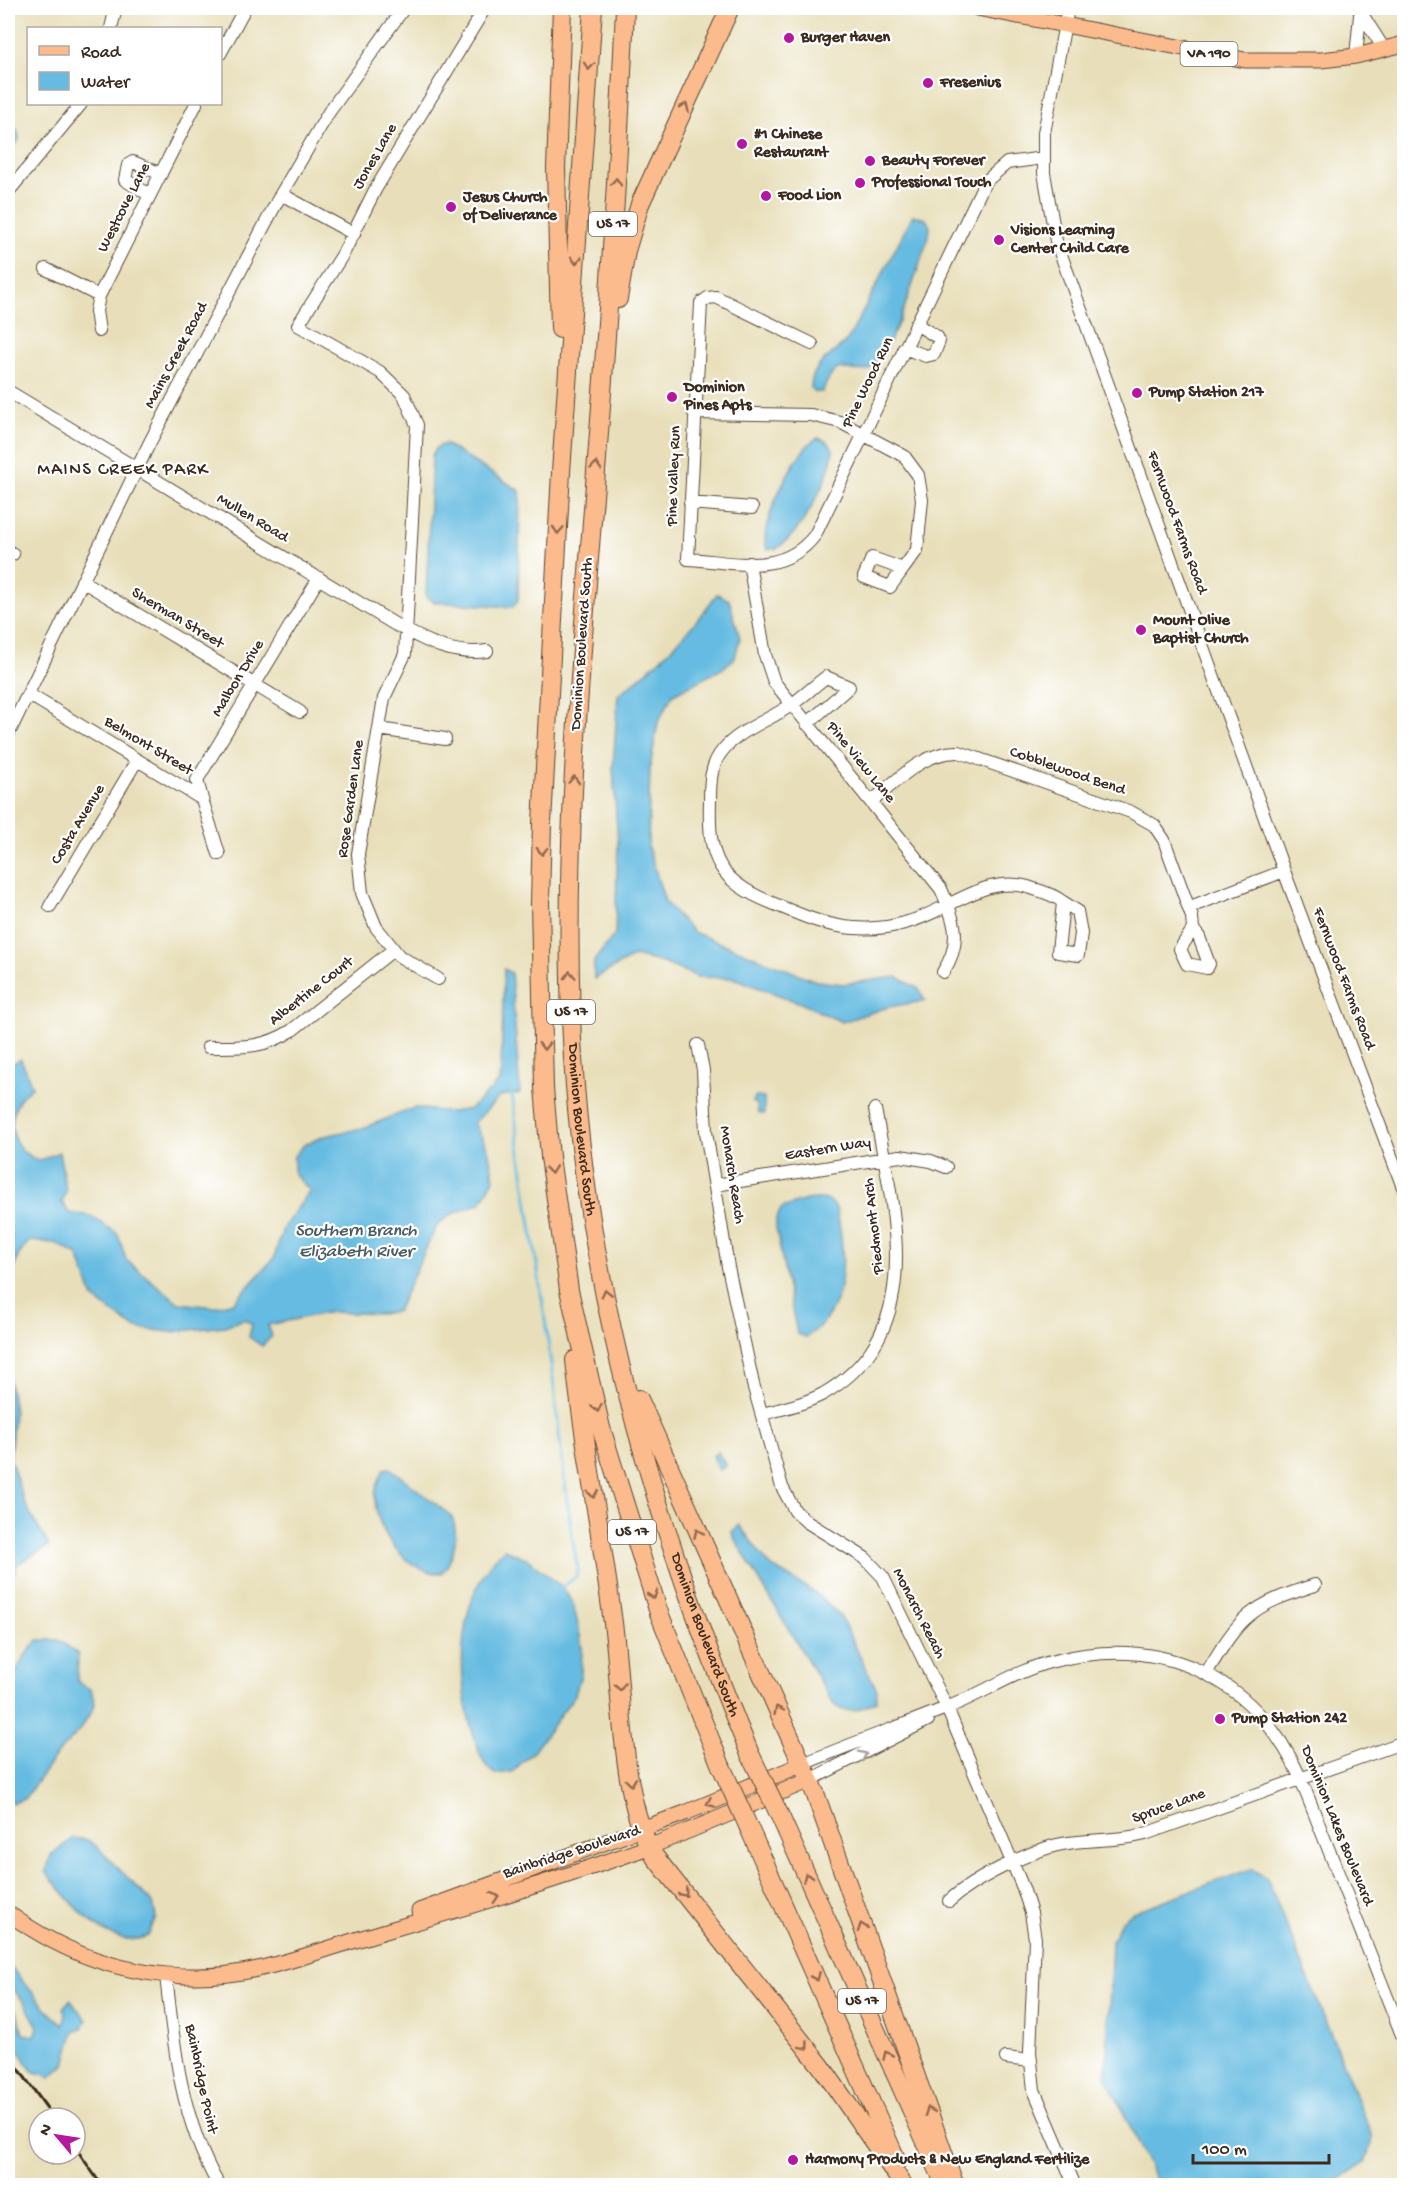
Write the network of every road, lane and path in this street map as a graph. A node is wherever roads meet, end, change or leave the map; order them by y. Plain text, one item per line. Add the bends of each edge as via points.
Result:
1 (116, 8) edge
2 (245, 8) edge
3 (404, 8) edge
4 (485, 8) edge
5 (562, 8) edge
6 (593, 8) edge
7 (625, 8) edge
8 (631, 8) edge
9 (730, 8) edge
10 (977, 8) edge
11 (1068, 8) edge
12 (1359, 10) edge
13 (1064, 25) junction
14 (111, 27) edge
15 (1404, 44) edge
16 (1384, 49) junction
17 (222, 50) edge
18 (1356, 56) junction
19 (622, 62) junction
20 (80, 105) edge
21 (196, 105) edge
22 (1043, 158) junction
23 (161, 174) junction
24 (8, 192) edge
25 (281, 194) junction
26 (150, 195) junction
27 (354, 234) junction
28 (46, 269) dead end
29 (99, 296) junction
30 (916, 324) junction
31 (298, 325) joint
32 (99, 331) dead end
33 (812, 344) dead end
34 (904, 348) junction
35 (603, 387) junction
36 (8, 391) edge
37 (694, 413) junction
38 (863, 434) junction
39 (138, 469) junction
40 (561, 472) junction
41 (690, 503) junction
42 (752, 508) dead end
43 (688, 560) joint
44 (749, 563) junction
45 (903, 569) dead end
46 (319, 578) junction
47 (82, 581) junction
48 (408, 631) junction
49 (487, 651) dead end
50 (254, 685) junction
51 (28, 694) junction
52 (791, 705) junction
53 (300, 712) dead end
54 (807, 724) junction
55 (379, 729) junction
56 (8, 735) edge
57 (445, 739) dead end
58 (137, 760) junction
59 (202, 799) junction
60 (871, 802) junction
61 (219, 854) dead end
62 (1284, 872) junction
63 (1063, 903) dead end
64 (949, 905) junction
65 (50, 906) dead end
66 (1190, 908) junction
67 (1193, 929) dead end
68 (393, 950) junction
69 (943, 972) dead end
70 (438, 979) dead end
71 (698, 1045) dead end
72 (208, 1047) dead end
73 (875, 1109) dead end
74 (884, 1158) junction
75 (946, 1167) dead end
76 (715, 1185) junction
77 (1404, 1190) edge
78 (569, 1290) junction
79 (619, 1350) junction
80 (762, 1414) junction
81 (1315, 1586) dead end
82 (1207, 1672) junction
83 (947, 1708) junction
84 (1404, 1742) edge
85 (806, 1772) junction
86 (1300, 1777) junction
87 (640, 1829) junction
88 (648, 1846) junction
89 (1012, 1864) junction
90 (949, 1901) dead end
91 (8, 1913) edge
92 (339, 1945) junction
93 (166, 1975) junction
94 (1404, 2040) edge
95 (1006, 2058) dead end
96 (1030, 2061) junction
97 (219, 2186) edge
98 (906, 2186) edge
99 (945, 2186) edge
100 (955, 2186) edge
101 (1075, 2186) edge

1 - 14 street
2 - 17 street
3 - 25 street, Mains Creek Road via 329,112
4 - 27 street, Jones Lane via 375,190
5 - 40 highway via 556,168
6 -> 40 highway, Dominion Boulevard South
7 - 19 highway, Dominion Boulevard South / US 17
8 - 19 highway
35 -> 9 highway via 626,251 640,204
10 - 13 main road, VA 190
11 - 13 street, Fernwood Farms Road
12 - 16 street
12 - 18 street
13 - 18 main road, VA 190 via 1245,60 1296,62
13 - 22 street, Fernwood Farms Road via 1046,114
15 - 16 main road, VA 190
16 - 18 main road, VA 190
35 -> 19 highway, Dominion Boulevard South / US 17
20 - 24 street
21 - 23 street, Westcove Lane
22 - 30 street, Pine Wood Run via 1007,164 985,182
22 - 62 street, Fernwood Farms Road via 1049,216 1066,274
23 - 26 street, Westcove Lane
23 - 26 street via 142,164 128,165 125,180
25 - 27 street
25 - 39 street, Mains Creek Road
26 - 29 street, Westcove Lane
27 - 31 street, Jones Lane
28 - 29 street
29 - 32 street, Westcove Lane
30 - 34 street, Pine Wood Run
30 - 34 street via 937,337 934,354 927,356
31 - 48 street, Rose Garden Lane via 380,372 404,395 417,424
33 - 37 street, Pine Valley Run via 716,297 708,298 701,303 699,312
34 - 38 street, Pine Wood Run
79 -> 35 highway, Dominion Boulevard South / US 17 via 600,1267 581,1140 568,950 572,811
36 - 39 street, Mullen Road
37 - 38 street via 811,415 840,422
37 - 41 street, Pine Valley Run
38 - 44 street, Pine Wood Run via 807,545 780,562
38 - 45 street via 904,456 921,481 917,550
39 - 46 street, Mullen Road
39 - 47 street, Mains Creek Road
40 -> 78 highway, Dominion Boulevard South / US 17 via 542,823 541,973 550,1156
41 - 42 street
41 - 43 street, Pine Valley Run
43 - 44 street, Pine Wood Run
44 - 52 street, Pine View Lane via 770,672
46 - 48 street, Mullen Road
46 - 50 street, Malbon Drive
47 - 50 street, Sherman Street
47 - 51 street, Mains Creek Road
48 - 49 street, Mullen Road via 459,653
48 - 55 street, Rose Garden Lane via 405,654 384,698
50 - 53 street, Sherman Street
50 - 59 street, Malbon Drive via 197,780
51 - 56 street, Mains Creek Road
51 - 58 street, Belmont Street
52 - 54 street, Pine View Lane
52 - 54 street via 826,677 849,687
52 - 64 street via 732,741 714,763 710,840 725,874 747,893 838,926 898,925
54 - 60 street, Pine View Lane
55 - 57 street
55 - 68 street, Rose Garden Lane via 358,855 359,876 368,910
58 - 59 street, Belmont Street
58 - 65 street, Costa Avenue
59 - 61 street, Belmont Street
60 - 64 street, Pine View Lane via 941,888
60 - 66 street, Cobblewood Bend via 929,757 964,753 1144,818 1164,840
62 - 66 street
62 - 77 street, Fernwood Farms Road
63 - 64 street via 1022,884 1004,882
64 - 69 street, Pine View Lane via 957,935
66 - 67 street, Cobblewood Bend
68 - 70 street, Rose Garden Lane
68 - 72 street, Albertine Court via 274,1042
71 - 76 street, Monarch Reach
73 - 74 street, Piedmont Arch
74 - 75 street, Eastern Way via 915,1157
74 - 76 street, Eastern Way
74 - 80 street, Piedmont Arch via 898,1266 896,1288 881,1333 866,1356 830,1389 802,1403
76 - 80 street, Monarch Reach via 731,1279
78 -> 87 highway via 577,1376
78 -> 98 highway, Dominion Boulevard South / US 17, bridge via 601,1428 675,1656 874,2104
85 -> 79 highway
99 -> 79 highway, Dominion Boulevard South / US 17, bridge via 750,1754 700,1631 649,1475
80 - 83 street, Monarch Reach via 782,1487 795,1511 865,1558 883,1577
81 - 82 street via 1262,1605 1237,1624
82 - 83 street, Dominion Lakes Boulevard via 1141,1653 1081,1655 1052,1661
82 - 86 street, Dominion Lakes Boulevard via 1268,1723 1282,1739
83 - 85 street, Dominion Lakes Boulevard
85 -> 83 street, Dominion Lakes Boulevard via 908,1732
83 - 89 street, Monarch Reach
84 - 86 street, Spruce Lane
85 -> 87 main road, Bainbridge Boulevard
85 - 88 main road, Bainbridge Boulevard
100 -> 85 highway
86 - 89 street, Spruce Lane via 1145,1834 1106,1842 1066,1843
86 - 94 street, Dominion Lakes Boulevard
87 - 88 highway
87 - 92 main road, Bainbridge Boulevard via 399,1918
92 -> 88 main road, Bainbridge Boulevard
88 -> 98 highway via 821,2066
89 - 90 street, Spruce Lane via 976,1881
89 - 96 street, Monarch Reach via 1023,1888 1035,1939
91 - 93 main road, Bainbridge Boulevard via 41,1936 83,1956 126,1969
92 - 93 main road, Bainbridge Boulevard via 247,1972
93 - 97 street, Bainbridge Point via 188,2118
95 - 96 street
96 - 101 street, Monarch Reach via 1040,2108

